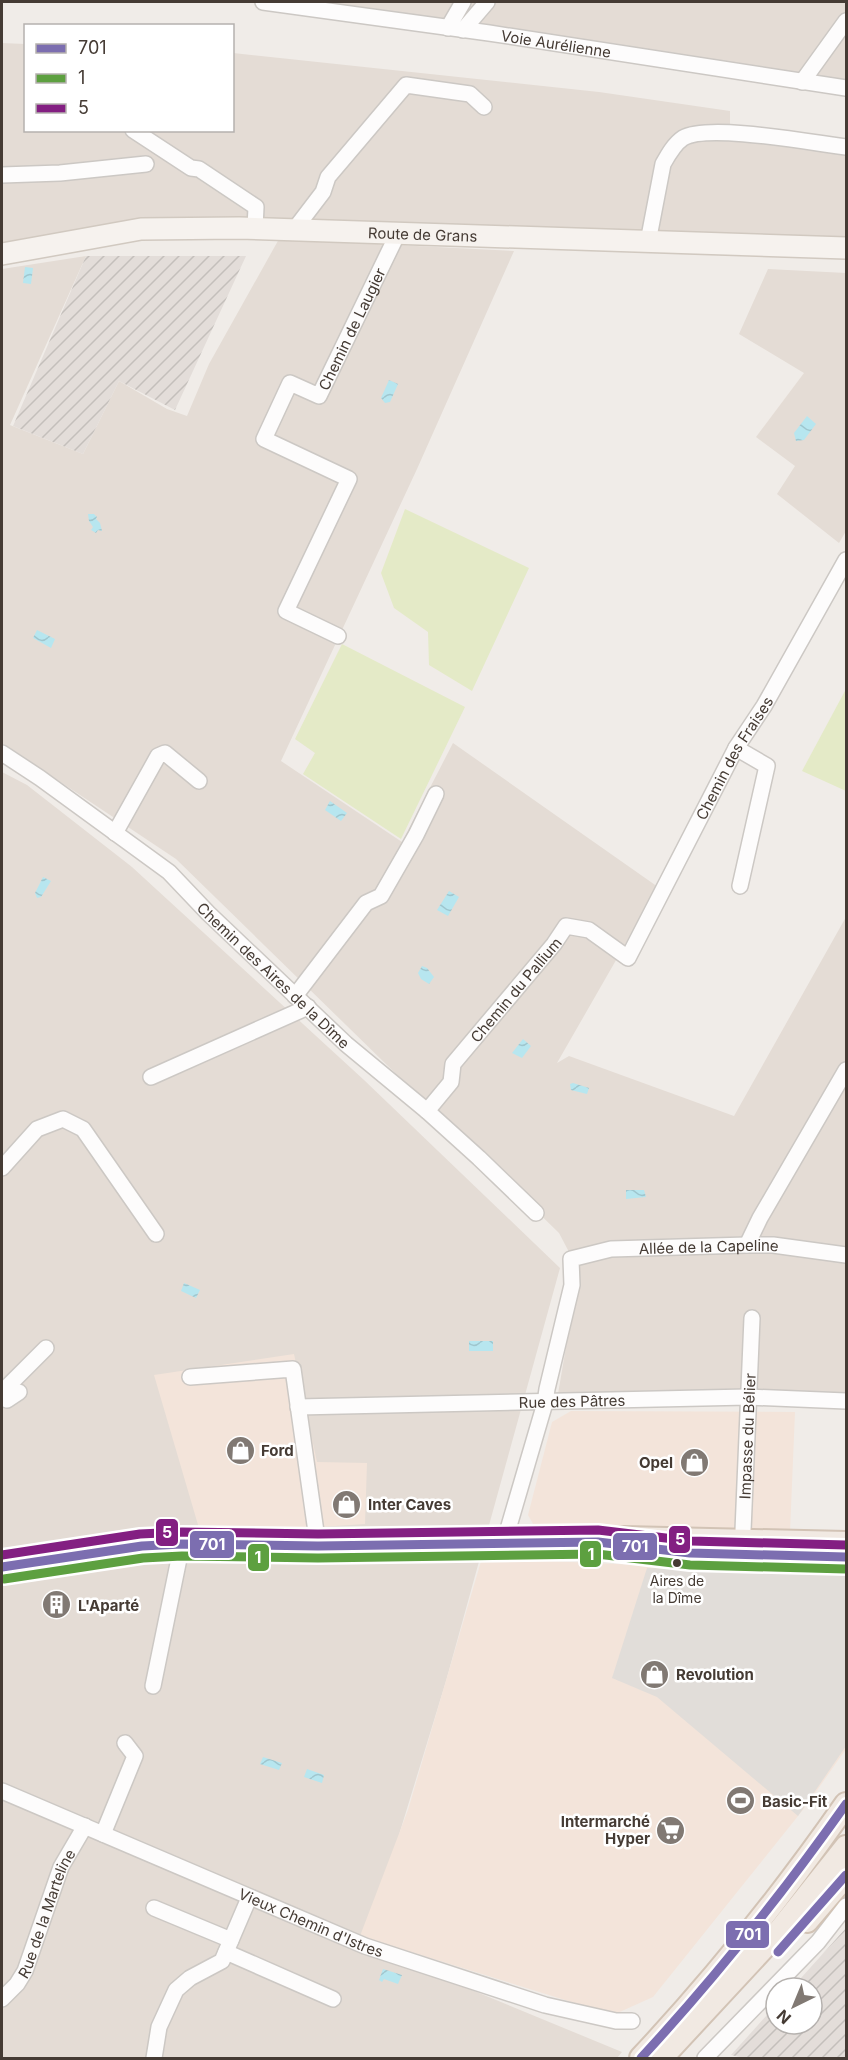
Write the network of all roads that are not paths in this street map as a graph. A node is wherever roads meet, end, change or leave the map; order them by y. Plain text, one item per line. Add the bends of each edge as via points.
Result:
1 (263, 2) edge
2 (463, 2) edge
3 (487, 2) edge
4 (367, 9) edge
5 (846, 21) edge
6 (456, 29) junction
7 (801, 82) junction
8 (846, 88) edge
9 (484, 107) dead end
10 (136, 132) edge
11 (846, 147) edge
12 (146, 164) dead end
13 (2, 175) edge
14 (255, 228) junction
15 (294, 230) junction
16 (398, 234) junction
17 (648, 242) junction
18 (846, 248) edge
19 (2, 254) edge
20 (846, 560) edge
21 (338, 636) dead end
22 (736, 748) junction
23 (2, 753) edge
24 (199, 781) dead end
25 (436, 794) dead end
26 (115, 833) junction
27 (741, 886) dead end
28 (628, 958) joint
29 (295, 996) junction
30 (308, 1007) junction
31 (846, 1070) edge
32 (151, 1077) dead end
33 (427, 1111) junction
34 (2, 1168) edge
35 (536, 1213) dead end
36 (760, 1218) junction
37 (156, 1234) dead end
38 (747, 1245) junction
39 (773, 1245) junction
40 (846, 1255) edge
41 (752, 1318) dead end
42 (46, 1348) dead end
43 (190, 1377) dead end
44 (2, 1392) edge
45 (19, 1392) dead end
46 (748, 1397) junction
47 (2, 1398) edge
48 (846, 1401) edge
49 (545, 1403) junction
50 (298, 1407) junction
51 (504, 1543) junction
52 (846, 1543) edge
53 (182, 1544) junction
54 (318, 1546) junction
55 (742, 1547) junction
56 (790, 1548) junction
57 (846, 1557) edge
58 (2, 1567) edge
59 (153, 1686) dead end
60 (125, 1743) dead end
61 (2, 1791) edge
62 (846, 1804) edge
63 (85, 1826) junction
64 (103, 1834) junction
65 (846, 1847) edge
66 (846, 1875) edge
67 (249, 1898) junction
68 (846, 1906) edge
69 (154, 1908) dead end
70 (229, 1946) junction
71 (2, 1999) edge
72 (333, 2000) dead end
73 (632, 2021) dead end
74 (154, 2058) edge
75 (641, 2058) edge
76 (661, 2058) edge
77 (667, 2058) edge
78 (708, 2058) edge

1 - 4 street, Voie Aurélienne
2 - 6 street
3 - 6 street
4 - 6 street, Voie Aurélienne
5 - 7 street
6 - 7 street, Voie Aurélienne
7 - 8 street, Voie Aurélienne
9 - 15 street via 470,94 406,86 328,177 323,192
10 - 14 street via 256,207
11 - 17 street via 729,132 703,132 683,138 663,164
12 - 13 street
14 - 15 street, Route de Grans
14 - 19 street, Route de Grans via 141,229
15 - 16 street, Route de Grans
16 - 17 street, Route de Grans
16 - 21 street, Chemin de Laugier via 319,396 291,382 264,439 349,479 286,611
17 - 18 street, Route de Grans
20 - 22 street, Chemin des Fraises
22 - 27 street via 767,766
22 - 28 street, Chemin des Fraises
23 - 26 street, Chemin des Aires de la Dîme
24 - 26 street via 165,753 158,756
25 - 29 street via 381,896 366,903
26 - 29 street, Chemin des Aires de la Dîme via 169,872
28 - 33 street, Chemin du Pallium via 589,930 566,926 453,1064 451,1082
29 - 30 street, Chemin des Aires de la Dîme
30 - 32 street
30 - 33 street, Chemin des Aires de la Dîme
31 - 36 street
33 - 35 street, Chemin des Aires de la Dîme
34 - 37 street via 37,1129 63,1119 83,1129
36 - 38 street
36 - 39 street
38 - 39 street, Allée de la Capeline
38 - 49 street, Allée de la Capeline via 611,1249 571,1259 572,1285
39 - 40 street, Allée de la Capeline
41 - 46 street, Impasse du Bélier
42 - 44 street
43 - 50 street via 293,1369
45 - 47 street via 7,1400
46 - 48 street, Rue des Pâtres
46 - 49 street, Rue des Pâtres
46 - 55 street, Impasse du Bélier
49 - 50 street, Rue des Pâtres
49 - 51 street
50 - 54 street
51 - 54 main road
51 - 55 main road via 624,1538
52 - 56 main road
53 - 54 main road
53 - 58 main road via 142,1546
53 - 59 street
55 - 56 main road
56 - 57 main road
60 - 64 street via 135,1756
61 - 63 street, Vieux Chemin d'Istres
62 - 75 main road via 752,1930
63 - 64 street, Vieux Chemin d'Istres
63 - 71 street, Rue de la Marteline via 61,1867 25,1971
64 - 67 street, Vieux Chemin d'Istres
65 - 76 main road via 780,1930
66 - 77 main road via 764,1967
67 - 70 street
67 - 73 street, Vieux Chemin d'Istres via 365,1946 545,2005
68 - 78 street via 818,1942
69 - 70 street
70 - 72 street
70 - 74 street via 222,1961 176,1990 159,2027

